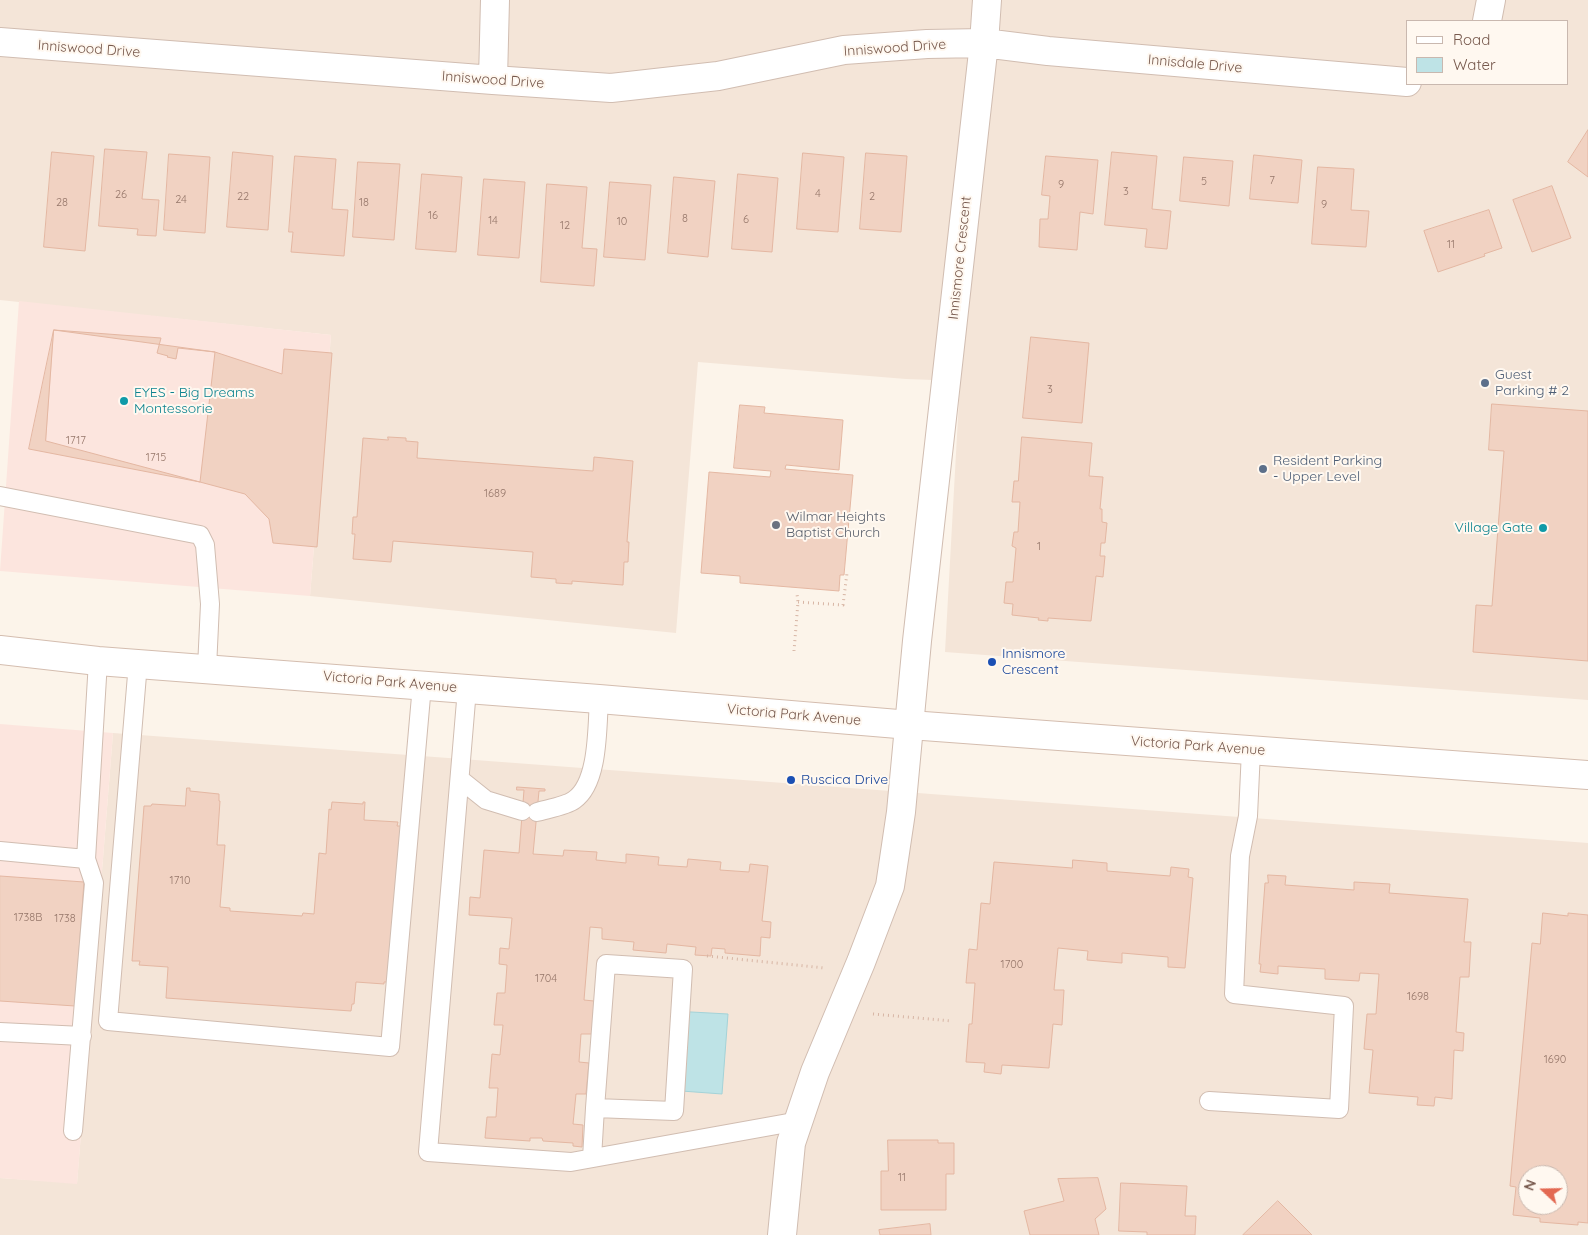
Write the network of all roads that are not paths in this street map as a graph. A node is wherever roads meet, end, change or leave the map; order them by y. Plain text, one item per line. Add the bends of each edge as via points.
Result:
1 (495, 0) edge
2 (987, 0) edge
3 (1491, 0) edge
4 (1487, 20) edge
5 (0, 42) edge
6 (984, 43) junction
7 (493, 80) junction
8 (1406, 82) edge
9 (0, 496) edge
10 (0, 650) edge
11 (98, 660) junction
12 (138, 663) junction
13 (207, 668) junction
14 (422, 685) junction
15 (467, 689) junction
16 (598, 698) junction
17 (910, 725) junction
18 (1251, 750) junction
19 (1588, 775) edge
20 (461, 780) junction
21 (0, 852) edge
22 (86, 859) junction
23 (0, 1032) edge
24 (82, 1036) junction
25 (1209, 1101) dead end
26 (595, 1108) junction
27 (799, 1121) junction
28 (73, 1131) dead end
29 (592, 1158) junction
30 (782, 1235) edge

1 - 7 street
2 - 6 street, Innismore Crescent
3 - 4 street
5 - 7 street, Inniswood Drive
6 - 7 street, Inniswood Drive via 844,50 718,76 611,88
6 - 8 street, Innisdale Drive
6 - 17 street, Innismore Crescent
9 - 13 lane via 200,535 205,545 210,604
10 - 11 street, Victoria Park Avenue
11 - 12 street, Victoria Park Avenue
11 - 22 lane
12 - 13 street, Victoria Park Avenue
12 - 14 lane via 108,1021 390,1047
13 - 14 street, Victoria Park Avenue
14 - 15 street, Victoria Park Avenue
15 - 16 street, Victoria Park Avenue
15 - 20 lane
16 - 17 street, Victoria Park Avenue
16 - 20 lane via 595,758 588,783 574,801 530,812 486,800
17 - 18 street, Victoria Park Avenue
17 - 27 street via 890,886 815,1072
18 - 19 street, Victoria Park Avenue
18 - 25 lane via 1248,816 1240,856 1234,994 1344,1006 1339,1109
20 - 29 lane via 428,1152 571,1162
21 - 22 lane
22 - 24 lane via 94,883
23 - 24 lane
24 - 28 lane
26 - 26 lane via 674,1111 683,970 606,964
26 - 29 lane
27 - 29 lane
27 - 30 street via 791,1143

